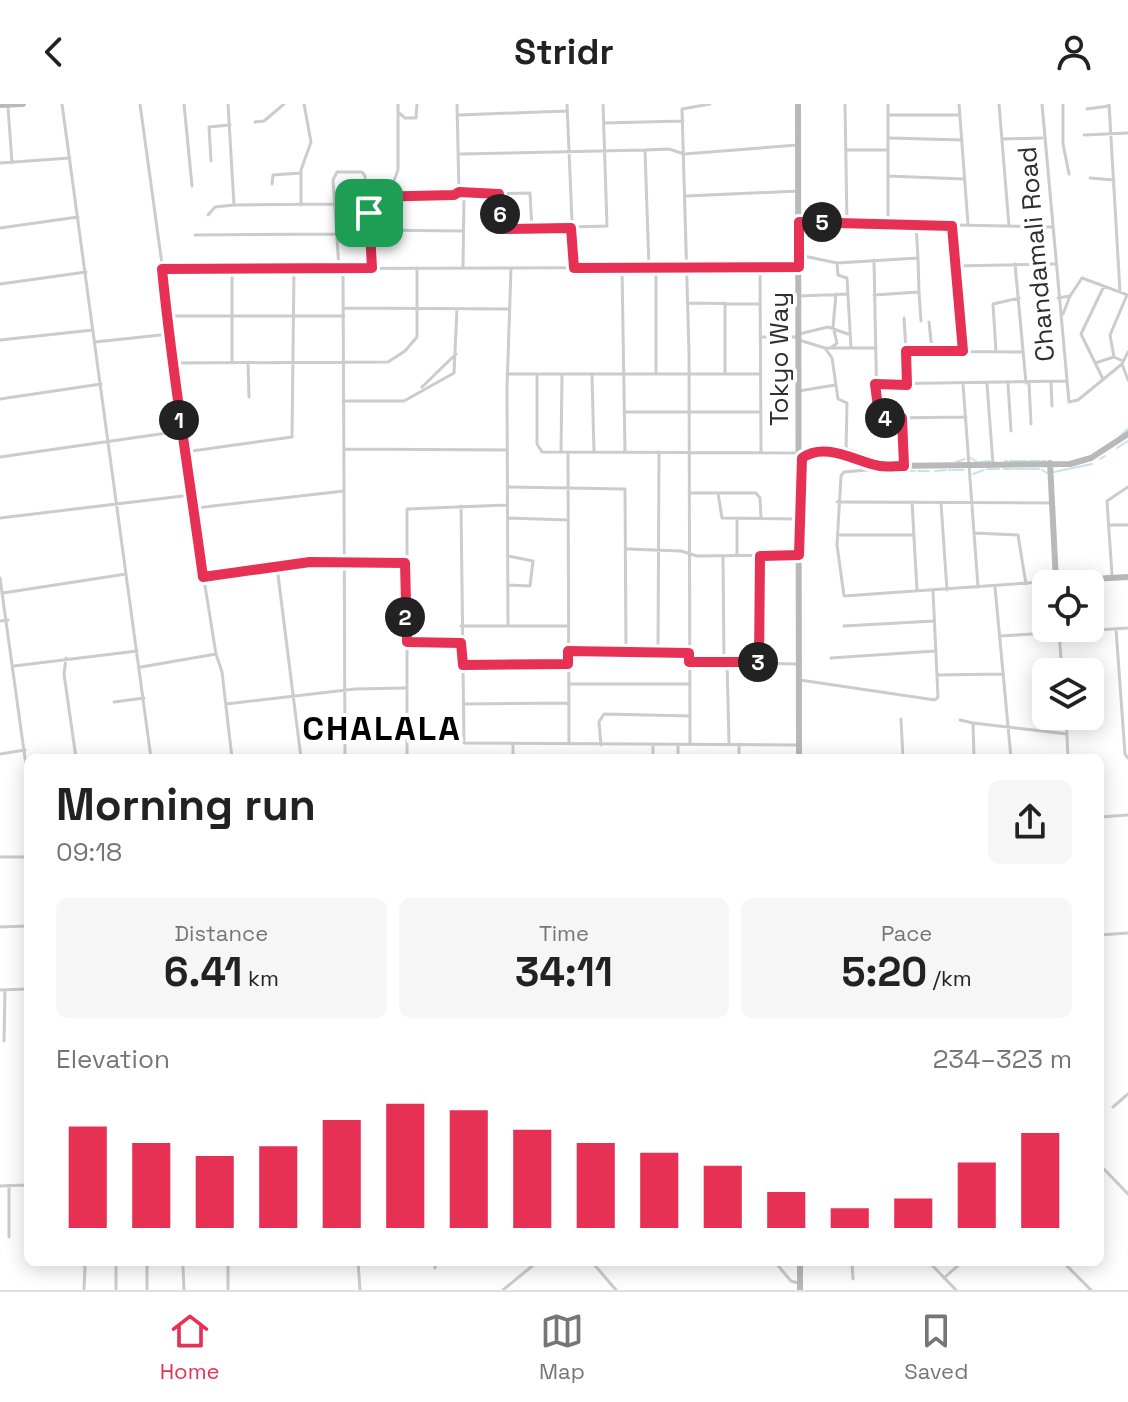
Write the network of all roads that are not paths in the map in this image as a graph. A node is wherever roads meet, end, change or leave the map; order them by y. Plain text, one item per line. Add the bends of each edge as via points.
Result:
1 (23, 104) edge
2 (62, 104) edge
3 (140, 104) edge
4 (184, 104) edge
5 (228, 104) edge
6 (284, 104) edge
7 (304, 104) edge
8 (398, 104) edge
9 (417, 104) edge
10 (457, 104) edge
11 (567, 104) edge
12 (603, 104) edge
13 (710, 104) edge
14 (798, 104) edge
15 (845, 104) edge
16 (888, 104) edge
17 (959, 104) edge
18 (999, 104) edge
19 (1042, 104) edge
20 (1063, 104) edge
21 (2, 105) edge
22 (1109, 105) edge
23 (1087, 109) dead end
24 (567, 111) junction
25 (398, 112) junction
26 (459, 115) junction
27 (888, 115) junction
28 (960, 115) junction
29 (683, 121) junction
30 (255, 122) dead end
31 (604, 123) junction
32 (230, 125) junction
33 (1128, 133) edge
34 (1111, 134) junction
35 (1084, 135) dead end
36 (888, 138) junction
37 (1044, 138) junction
38 (1002, 139) junction
39 (962, 140) junction
40 (798, 145) junction
41 (645, 150) junction
42 (846, 150) junction
43 (888, 150) junction
44 (569, 152) junction
45 (607, 153) junction
46 (461, 154) junction
47 (684, 154) junction
48 (70, 158) junction
49 (211, 161) dead end
50 (0, 163) edge
51 (12, 163) junction
52 (300, 173) junction
53 (1069, 174) dead end
54 (888, 176) junction
55 (1090, 178) dead end
56 (964, 179) junction
57 (1114, 180) junction
58 (272, 184) dead end
59 (192, 186) dead end
60 (799, 191) junction
61 (462, 194) junction
62 (499, 194) junction
63 (388, 196) junction
64 (685, 196) junction
65 (368, 197) junction
66 (335, 204) junction
67 (234, 205) junction
68 (301, 205) junction
69 (208, 215) dead end
70 (78, 217) junction
71 (799, 222) junction
72 (847, 223) junction
73 (888, 224) junction
74 (916, 225) junction
75 (952, 226) junction
76 (968, 226) junction
77 (1009, 226) junction
78 (1051, 227) junction
79 (0, 228) edge
80 (532, 228) junction
81 (571, 228) junction
82 (370, 230) junction
83 (462, 231) junction
84 (337, 234) junction
85 (195, 235) dead end
86 (799, 255) junction
87 (918, 258) junction
88 (874, 260) junction
89 (837, 263) junction
90 (1015, 264) junction
91 (1054, 264) junction
92 (956, 266) junction
93 (760, 267) junction
94 (799, 267) junction
95 (341, 268) junction
96 (372, 268) junction
97 (417, 268) junction
98 (463, 268) junction
99 (511, 268) junction
100 (574, 268) junction
101 (622, 268) junction
102 (649, 268) junction
103 (656, 268) junction
104 (687, 268) junction
105 (162, 269) junction
106 (232, 269) junction
107 (294, 269) junction
108 (86, 272) junction
109 (0, 284) edge
110 (1104, 286) junction
111 (919, 292) junction
112 (1120, 292) junction
113 (836, 294) junction
114 (847, 294) junction
115 (874, 295) junction
116 (1128, 295) edge
117 (799, 296) junction
118 (1070, 296) junction
119 (1019, 298) junction
120 (1057, 298) junction
121 (688, 303) junction
122 (725, 303) junction
123 (760, 304) junction
124 (344, 308) junction
125 (416, 309) junction
126 (457, 309) junction
127 (509, 309) junction
128 (1063, 314) dead end
129 (293, 315) junction
130 (168, 316) junction
131 (233, 316) junction
132 (344, 316) junction
133 (904, 318) dead end
134 (921, 321) dead end
135 (929, 322) dead end
136 (833, 327) junction
137 (93, 330) junction
138 (171, 334) junction
139 (848, 334) junction
140 (760, 337) junction
141 (799, 337) junction
142 (0, 340) edge
143 (95, 342) junction
144 (825, 348) junction
145 (831, 348) junction
146 (851, 348) junction
147 (874, 348) junction
148 (906, 351) junction
149 (932, 351) junction
150 (963, 351) junction
151 (996, 352) junction
152 (1023, 352) junction
153 (1128, 352) edge
154 (456, 354) junction
155 (1114, 357) junction
156 (1123, 362) junction
157 (175, 363) junction
158 (232, 363) junction
159 (248, 363) junction
160 (295, 363) junction
161 (342, 363) junction
162 (1095, 363) junction
163 (507, 374) junction
164 (537, 374) junction
165 (656, 374) junction
166 (725, 374) junction
167 (760, 374) junction
168 (562, 375) junction
169 (592, 375) junction
170 (623, 375) junction
171 (689, 375) junction
172 (1103, 379) junction
173 (1128, 380) edge
174 (1066, 381) junction
175 (1051, 382) junction
176 (1027, 383) junction
177 (101, 384) junction
178 (875, 384) junction
179 (963, 384) junction
180 (987, 384) junction
181 (1008, 384) junction
182 (907, 385) junction
183 (835, 386) junction
184 (418, 390) junction
185 (799, 391) junction
186 (249, 397) dead end
187 (0, 399) edge
188 (343, 401) junction
189 (1052, 406) dead end
190 (624, 412) junction
191 (688, 412) junction
192 (761, 412) junction
193 (966, 417) junction
194 (902, 418) junction
195 (1031, 424) dead end
196 (181, 431) junction
197 (1011, 431) dead end
198 (1128, 436) edge
199 (109, 442) junction
200 (799, 444) junction
201 (345, 449) junction
202 (507, 450) junction
203 (846, 450) junction
204 (185, 452) junction
205 (561, 452) junction
206 (568, 452) junction
207 (594, 452) junction
208 (625, 452) junction
209 (659, 452) junction
210 (689, 452) junction
211 (810, 452) junction
212 (761, 453) junction
213 (799, 453) junction
214 (0, 457) edge
215 (800, 463) junction
216 (993, 464) junction
217 (1050, 465) junction
218 (885, 466) junction
219 (904, 466) junction
220 (970, 466) junction
221 (509, 487) junction
222 (1128, 487) edge
223 (568, 488) junction
224 (344, 491) junction
225 (689, 493) junction
226 (718, 493) junction
227 (192, 495) junction
228 (837, 502) junction
229 (912, 502) junction
230 (973, 502) junction
231 (941, 503) junction
232 (1050, 503) junction
233 (116, 504) junction
234 (507, 505) junction
235 (461, 506) junction
236 (194, 508) junction
237 (0, 518) edge
238 (508, 518) junction
239 (737, 518) junction
240 (761, 518) junction
241 (799, 519) junction
242 (568, 520) junction
243 (1110, 525) junction
244 (1128, 525) edge
245 (974, 533) junction
246 (838, 535) junction
247 (913, 535) junction
248 (627, 549) junction
249 (658, 550) junction
250 (688, 553) junction
251 (799, 555) junction
252 (508, 556) junction
253 (723, 556) junction
254 (737, 556) junction
255 (760, 556) junction
256 (345, 560) junction
257 (405, 563) junction
258 (277, 566) junction
259 (1055, 570) edge
260 (126, 574) junction
261 (203, 577) junction
262 (1128, 577) edge
263 (0, 578) edge
264 (1104, 578) edge
265 (1113, 578) junction
266 (1032, 583) edge
267 (1026, 584) junction
268 (508, 585) junction
269 (995, 587) junction
270 (978, 588) junction
271 (947, 590) junction
272 (933, 591) junction
273 (917, 592) junction
274 (2, 593) junction
275 (8, 620) junction
276 (0, 621) edge
277 (934, 621) junction
278 (461, 626) junction
279 (508, 626) junction
280 (568, 626) junction
281 (844, 626) dead end
282 (1128, 628) edge
283 (1116, 629) junction
284 (1104, 630) edge
285 (1032, 634) edge
286 (999, 636) junction
287 (407, 642) junction
288 (461, 643) junction
289 (137, 651) junction
290 (568, 651) junction
291 (935, 651) junction
292 (626, 652) junction
293 (658, 652) junction
294 (689, 653) junction
295 (216, 654) junction
296 (66, 658) junction
297 (831, 658) dead end
298 (689, 662) junction
299 (726, 662) junction
300 (759, 662) junction
301 (568, 664) junction
302 (799, 664) junction
303 (463, 665) junction
304 (14, 666) junction
305 (139, 668) junction
306 (1003, 674) junction
307 (937, 675) junction
308 (799, 680) junction
309 (569, 684) junction
310 (689, 684) junction
311 (1128, 685) edge
312 (1119, 686) junction
313 (405, 688) junction
314 (346, 691) junction
315 (144, 698) junction
316 (293, 698) junction
317 (114, 702) dead end
318 (569, 703) junction
319 (225, 704) junction
320 (463, 704) junction
321 (690, 716) junction
322 (901, 719) dead end
323 (960, 720) dead end
324 (973, 723) junction
325 (1008, 725) junction
326 (1067, 730) edge
327 (1067, 734) junction
328 (653, 744) junction
329 (678, 744) junction
330 (690, 744) junction
331 (729, 744) junction
332 (739, 744) junction
333 (513, 745) junction
334 (569, 745) junction
335 (601, 745) junction
336 (799, 745) junction
337 (25, 750) junction
338 (0, 754) edge
339 (25, 754) edge
340 (75, 754) edge
341 (151, 754) edge
342 (231, 754) edge
343 (300, 754) edge
344 (345, 754) edge
345 (407, 754) edge
346 (513, 754) edge
347 (653, 754) edge
348 (678, 754) edge
349 (739, 754) edge
350 (799, 754) edge
351 (903, 754) edge
352 (974, 754) edge
353 (1011, 754) edge
354 (1068, 754) edge
355 (1128, 758) edge
356 (1128, 815) edge
357 (1104, 817) edge
358 (0, 857) edge
359 (24, 857) edge
360 (24, 926) edge
361 (0, 927) edge
362 (1128, 933) edge
363 (1104, 935) edge
364 (24, 989) edge
365 (2, 990) edge
366 (4, 1041) dead end
367 (1128, 1094) edge
368 (1113, 1107) dead end
369 (1104, 1169) edge
370 (9, 1185) junction
371 (24, 1185) edge
372 (0, 1186) edge
373 (1128, 1194) edge
374 (9, 1237) dead end
375 (85, 1266) dead end
376 (147, 1266) dead end
377 (228, 1266) edge
378 (358, 1266) edge
379 (523, 1266) edge
380 (532, 1266) edge
381 (595, 1266) edge
382 (778, 1266) edge
383 (800, 1266) edge
384 (852, 1266) edge
385 (933, 1266) edge
386 (958, 1266) edge
387 (1067, 1266) edge
388 (116, 1267) dead end
389 (183, 1267) dead end
390 (524, 1272) junction
391 (944, 1278) junction
392 (853, 1279) dead end
393 (800, 1287) edge
394 (84, 1290) edge
395 (116, 1290) edge
396 (147, 1290) edge
397 (184, 1290) edge
398 (228, 1290) edge
399 (360, 1290) edge
400 (503, 1290) edge
401 (616, 1290) edge
402 (956, 1290) edge
403 (1091, 1290) edge

1 - 21 main road
2 - 48 street
3 - 105 street
4 - 59 street
5 - 32 street
6 - 30 street
7 - 52 street via 311,142
8 - 25 street
9 - 25 street via 415,119
10 - 26 street
11 - 24 street
12 - 31 street
13 - 29 street via 682,109
14 - 40 main road, Tokyo Way
15 - 42 street
16 - 27 street
17 - 28 street
18 - 38 street
19 - 37 street, Chandamali Road
20 - 53 street
21 - 51 street
22 - 23 street
22 - 34 street
24 - 26 street
24 - 44 street
25 - 63 street via 397,175
26 - 46 street
27 - 28 street
27 - 36 street
28 - 39 street
29 - 31 street
29 - 47 street
31 - 45 street
32 - 49 street via 209,127
32 - 67 street
33 - 34 street
34 - 35 street
34 - 57 street
36 - 39 street
36 - 43 street
37 - 38 street
37 - 78 street, Chandamali Road
38 - 77 street
39 - 56 street
40 - 47 street
40 - 60 main road, Tokyo Way
41 - 45 street
41 - 47 street
41 - 102 street
42 - 43 street
42 - 72 street
43 - 54 street
44 - 45 street
44 - 46 street
44 - 81 street
45 - 81 street via 608,225
46 - 61 street
47 - 64 street
48 - 51 street
48 - 70 street
50 - 51 street
52 - 58 street via 275,174
52 - 68 street
54 - 56 street
54 - 73 street
55 - 57 street
56 - 76 street
57 - 112 street
60 - 64 street
60 - 71 main road, Tokyo Way
61 - 62 street
61 - 63 street
61 - 83 street
62 - 80 street via 502,229
62 - 80 street via 530,193
63 - 65 street
64 - 104 street
65 - 66 street via 364,173 337,172
65 - 82 street
66 - 68 street
66 - 84 street
67 - 68 street
67 - 69 street via 215,207
70 - 79 street
70 - 108 street
71 - 72 street
71 - 86 main road, Tokyo Way
72 - 73 street
73 - 74 street
74 - 75 street
74 - 87 street
75 - 76 street
75 - 92 street
76 - 77 street
77 - 78 street
78 - 91 street, Chandamali Road
80 - 81 street
81 - 100 street
82 - 83 street
82 - 96 street
83 - 98 street
84 - 85 street
84 - 95 street
86 - 89 street
86 - 94 main road, Tokyo Way
87 - 88 street
87 - 111 street
88 - 89 street
88 - 115 street
89 - 114 street via 838,275 846,276
90 - 91 street
90 - 92 street
90 - 119 street
91 - 120 street, Chandamali Road
92 - 150 street
93 - 94 street
93 - 104 street
93 - 123 street
94 - 117 main road, Tokyo Way
95 - 96 street
95 - 107 street
95 - 124 street
96 - 97 street
97 - 98 street
97 - 125 street
98 - 99 street
99 - 100 street
99 - 127 street
100 - 101 street
101 - 102 street
101 - 170 street
102 - 103 street
103 - 104 street
103 - 165 street
104 - 121 street
105 - 106 street
105 - 130 street
106 - 107 street
106 - 131 street
107 - 129 street
108 - 109 street
108 - 137 street
110 - 112 street
110 - 118 street via 1081,278
110 - 162 street via 1081,334
111 - 115 street
111 - 134 street
112 - 116 street
113 - 114 street
113 - 117 street
113 - 136 street
114 - 139 street
115 - 147 street
116 - 155 street via 1110,335
117 - 141 main road, Tokyo Way
118 - 120 street
118 - 128 street
119 - 151 street via 993,304
119 - 152 street
120 - 174 street, Chandamali Road
121 - 122 street
121 - 171 street
122 - 123 street
122 - 166 street
123 - 140 street
124 - 125 street
124 - 132 street
125 - 126 street
125 - 161 street via 417,337 405,351 382,363
126 - 127 street
126 - 154 street
127 - 163 street
129 - 131 street
129 - 132 street
129 - 160 street
130 - 131 street
130 - 138 street
131 - 158 street
132 - 161 street
133 - 148 street
135 - 149 street
136 - 139 street
136 - 141 street
136 - 145 street via 837,343
137 - 142 street
137 - 143 street
138 - 143 street
138 - 157 street
139 - 146 street
140 - 141 street
140 - 167 street
141 - 144 street
141 - 185 main road, Tokyo Way
143 - 177 street
144 - 145 street
144 - 183 street via 832,358
145 - 146 street
146 - 147 street
147 - 178 street
148 - 149 street
148 - 182 street
149 - 150 street
150 - 151 street
151 - 152 street
152 - 176 street
153 - 156 street
154 - 184 street
154 - 184 street via 455,372
155 - 156 street
155 - 162 street
156 - 172 street
156 - 173 street
157 - 158 street
157 - 196 street
158 - 159 street
159 - 160 street
159 - 186 street
160 - 161 street
160 - 204 street via 292,437
161 - 188 street
162 - 172 street
163 - 164 street
163 - 202 street
164 - 168 street
164 - 205 street via 537,449
165 - 170 street
165 - 171 street
166 - 167 street
166 - 171 street
167 - 192 street
168 - 169 street
168 - 205 street
169 - 170 street
169 - 207 street
170 - 190 street
171 - 191 street
172 - 174 street, Chandamali Road via 1073,404
174 - 175 street
175 - 176 street
175 - 189 street
176 - 181 street
176 - 195 street
177 - 187 street
177 - 199 street
178 - 182 street
178 - 194 street via 879,415
179 - 180 street
179 - 182 street
179 - 193 street
180 - 181 street
180 - 216 street
181 - 197 street
183 - 185 street
183 - 203 street via 839,401 847,403
184 - 188 street via 404,401
185 - 200 main road, Tokyo Way
188 - 201 street
190 - 191 street
190 - 208 street
191 - 192 street
191 - 210 street
192 - 212 street
193 - 194 street
193 - 220 street
194 - 219 street
196 - 199 street
196 - 204 street
198 - 217 main road via 1081,462
199 - 214 street
199 - 233 street
200 - 211 main road
200 - 213 main road, Tokyo Way
201 - 202 street
201 - 224 street
202 - 221 street
203 - 211 main road
203 - 218 main road
204 - 227 street
205 - 206 street
206 - 207 street
206 - 223 street
207 - 208 street
208 - 209 street
209 - 210 street
209 - 249 street
210 - 212 street
210 - 225 street
211 - 213 main road
211 - 215 main road
211 - 218 main road via 846,453
212 - 213 street
213 - 215 main road, Tokyo Way
215 - 241 main road, Tokyo Way
216 - 217 main road
216 - 220 main road
217 - 220 main road
217 - 232 main road
218 - 219 main road
218 - 220 main road
218 - 228 street via 844,472
219 - 220 main road
220 - 230 street
221 - 223 street
221 - 234 street
222 - 243 street via 1108,499
223 - 242 street
223 - 248 street via 625,489
224 - 236 street
224 - 256 street
225 - 226 street
225 - 250 street
226 - 239 street via 721,518
226 - 240 street via 758,493
227 - 233 street
227 - 236 street
228 - 229 street
228 - 246 street
229 - 231 street
229 - 247 street
230 - 231 street
230 - 232 street
230 - 245 street
231 - 271 street
232 - 259 main road
233 - 237 street
233 - 260 street
234 - 235 street
234 - 238 street
235 - 257 street via 408,508
235 - 278 street
236 - 261 street
238 - 242 street
238 - 252 street
239 - 240 street
239 - 254 street
240 - 241 street
241 - 251 main road, Tokyo Way
242 - 280 street
243 - 244 street
243 - 265 street
245 - 267 street via 1018,535
245 - 270 street
246 - 247 street
246 - 273 street via 844,596
247 - 273 street
248 - 249 street
248 - 292 street
249 - 250 street
249 - 293 street
250 - 253 street
250 - 294 street
251 - 255 street
251 - 302 main road, Tokyo Way
252 - 268 street
252 - 268 street via 533,561 530,586
253 - 254 street
253 - 299 street
254 - 255 street
255 - 300 street
256 - 257 street
256 - 258 street
256 - 314 street
257 - 287 street
258 - 261 street
258 - 316 street
260 - 274 street
260 - 289 street
261 - 295 street
262 - 265 main road
263 - 274 street
264 - 265 main road
266 - 267 street
267 - 269 street
268 - 279 street
269 - 270 street
269 - 286 street
270 - 271 street
271 - 272 street
272 - 273 street
272 - 277 street
274 - 275 street
275 - 276 street
275 - 304 street
277 - 281 street
277 - 291 street
278 - 279 street
278 - 288 street
279 - 280 street
280 - 290 street
282 - 283 street
283 - 284 street
283 - 312 street
285 - 286 street
286 - 306 street
287 - 288 street
287 - 313 street
288 - 303 street
289 - 296 street
289 - 305 street
290 - 292 street
290 - 301 street
291 - 297 street
291 - 307 street
292 - 293 street
293 - 294 street
294 - 298 street
295 - 305 street
295 - 319 street
296 - 304 street
296 - 340 street
298 - 299 street
298 - 310 street
299 - 300 street
299 - 331 street
300 - 302 street
301 - 303 street
301 - 309 street
302 - 308 main road, Tokyo Way
303 - 320 street
304 - 337 street
305 - 315 street
306 - 307 street
306 - 325 street
307 - 308 street via 938,697 933,701
308 - 336 main road, Tokyo Way
309 - 310 street
309 - 318 street
310 - 321 street
311 - 312 street
312 - 355 street
313 - 314 street
313 - 345 street
314 - 316 street
314 - 344 street
315 - 317 street
315 - 341 street
316 - 319 street
316 - 343 street
318 - 320 street
318 - 334 street
319 - 342 street
320 - 333 street via 464,743
321 - 330 street
321 - 335 street via 604,714 599,722
322 - 351 street
323 - 324 street
324 - 325 street
324 - 352 street
325 - 327 street
325 - 353 street
326 - 327 street
327 - 354 street
328 - 329 street
328 - 335 street
328 - 347 street
329 - 330 street
329 - 348 street
330 - 331 street
331 - 332 street
332 - 336 street
332 - 349 street
333 - 334 street
333 - 346 street
334 - 335 street
336 - 350 main road, Tokyo Way
337 - 338 street
337 - 339 street
356 - 357 street
358 - 359 street
360 - 361 street
362 - 363 street
364 - 365 street
365 - 366 street
367 - 368 street
369 - 373 street
370 - 371 street
370 - 372 street
370 - 374 street
375 - 394 street
376 - 396 street
377 - 398 street
378 - 399 street
379 - 390 street
380 - 390 street
381 - 401 street
382 - 393 street
383 - 393 main road
384 - 392 street
385 - 391 street
386 - 391 street
387 - 403 street
388 - 395 street
389 - 397 street
390 - 400 street
391 - 402 street

